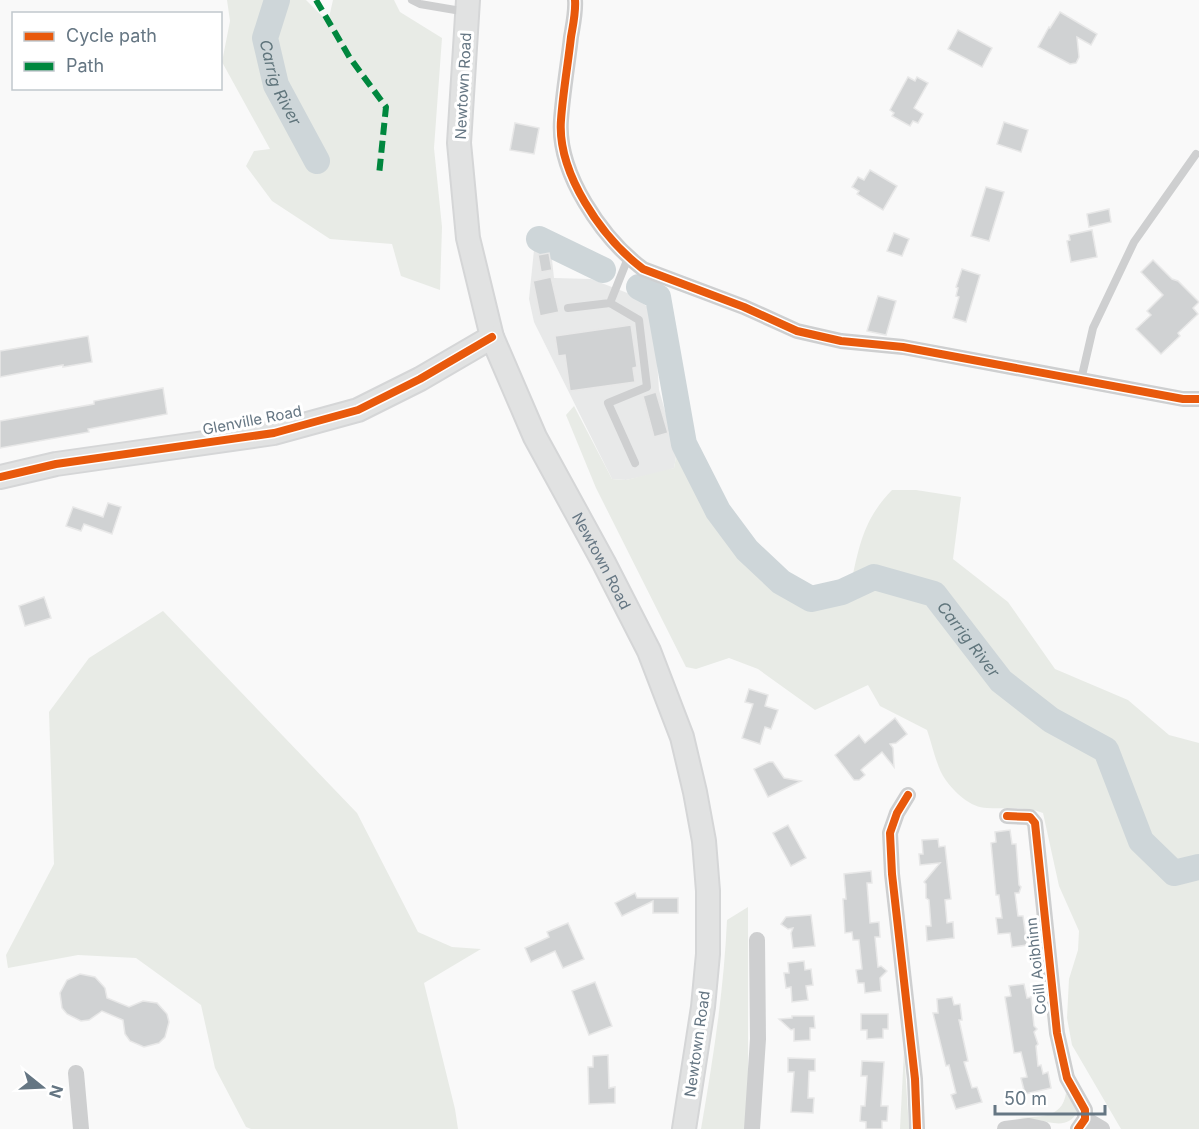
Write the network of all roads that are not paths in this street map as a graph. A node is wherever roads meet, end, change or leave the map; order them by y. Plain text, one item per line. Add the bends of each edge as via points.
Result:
1 (412, 0) edge
2 (575, 0) edge
3 (468, 6) edge
4 (1196, 154) dead end
5 (628, 258) junction
6 (610, 303) junction
7 (568, 308) dead end
8 (492, 337) junction
9 (1081, 380) junction
10 (1199, 399) edge
11 (635, 463) dead end
12 (0, 477) edge
13 (908, 795) dead end
14 (1007, 816) dead end
15 (757, 940) dead end
16 (76, 1073) dead end
17 (1082, 1124) edge
18 (81, 1129) edge
19 (684, 1129) edge
20 (753, 1129) edge
21 (917, 1129) edge
22 (1005, 1129) edge
23 (1042, 1129) edge
24 (1102, 1129) edge

1 - 3 lane via 420,4
2 - 5 street via 560,122 566,158 582,198 601,229
3 - 8 main road, Newtown Road via 459,143 468,238
4 - 9 lane via 1134,242 1093,328
5 - 6 lane
5 - 9 street via 642,269 797,331
6 - 7 lane
6 - 11 lane via 639,320 647,387 608,403
8 - 12 main road, Glenville Road via 358,410 274,433 56,464
8 - 19 main road, Newtown Road via 535,437 649,651 682,737 704,841 708,891 703,1007
9 - 10 street
13 - 21 street via 890,833
14 - 17 street, Coill Aoibhinn via 1030,817 1035,823 1057,1033 1067,1078 1085,1110
15 - 20 street via 758,1039
16 - 18 street
17 - 24 street, Coill Aoibhinn
22 - 23 street

